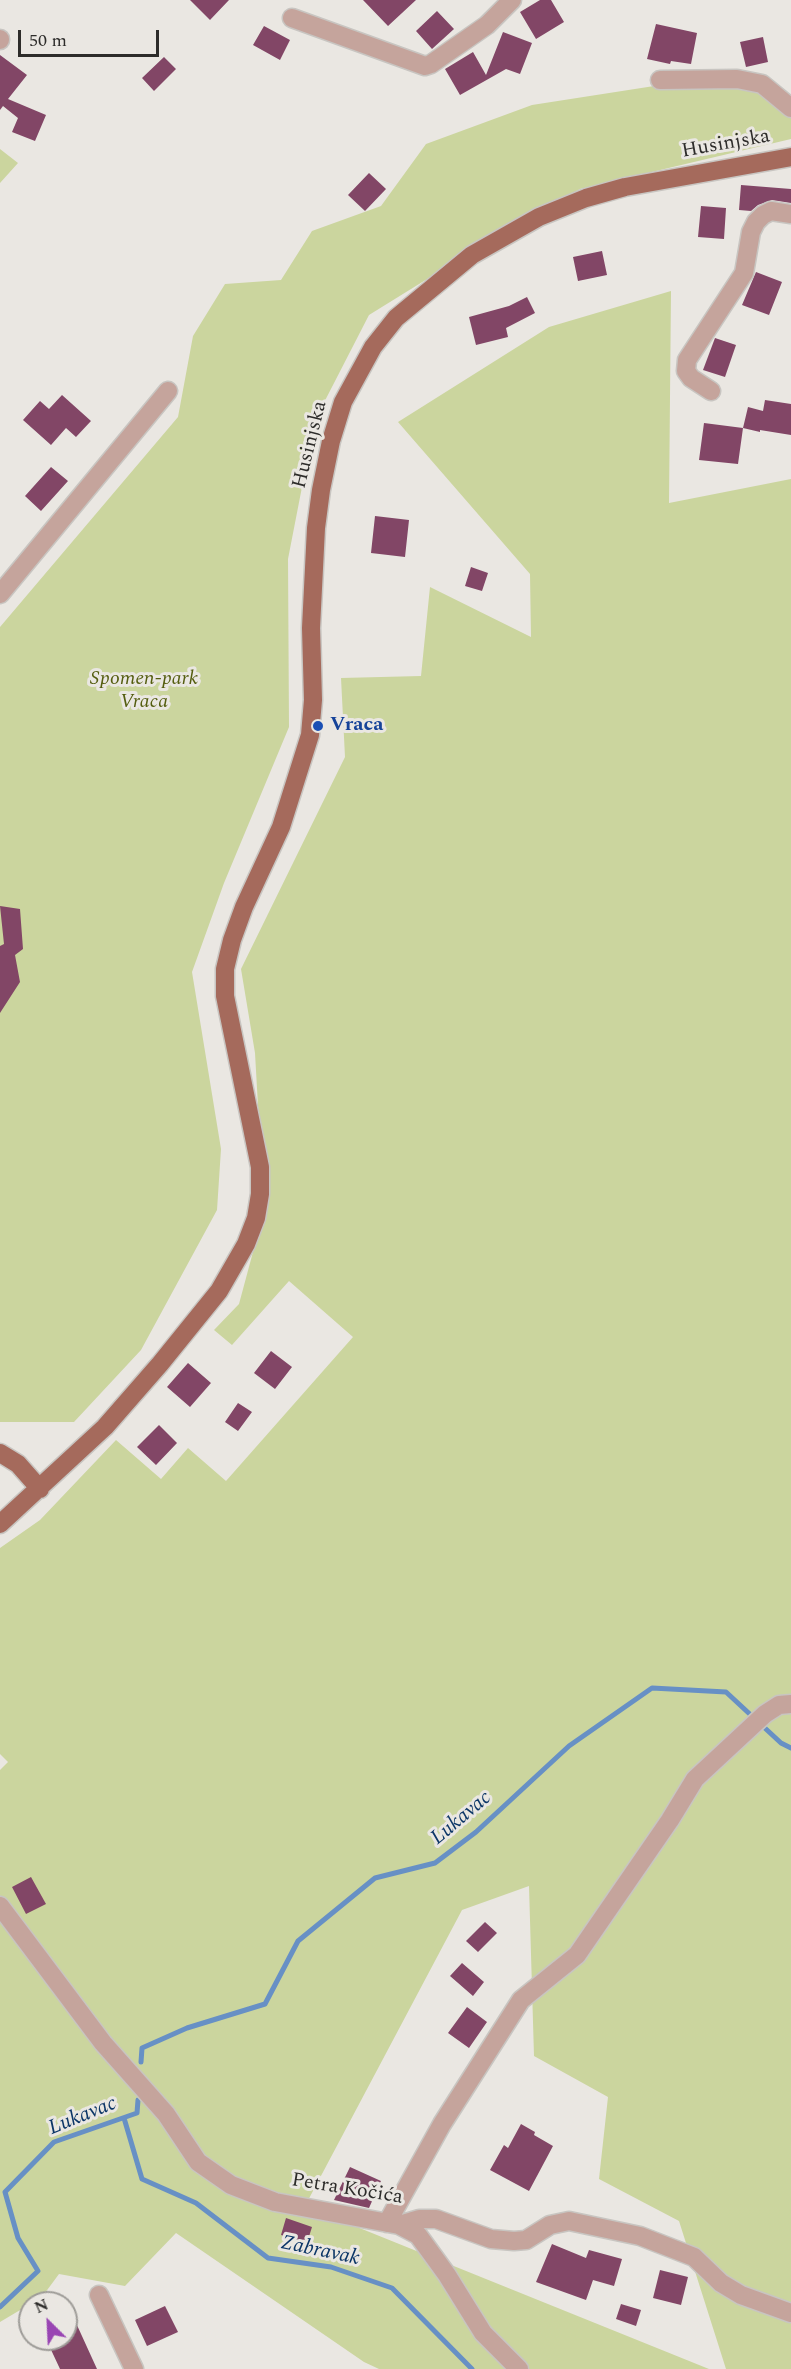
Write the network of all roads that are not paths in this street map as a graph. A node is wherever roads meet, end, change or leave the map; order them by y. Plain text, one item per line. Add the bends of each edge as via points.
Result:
1 (512, 0) edge
2 (292, 18) dead end
3 (660, 80) dead end
4 (791, 108) edge
5 (791, 157) edge
6 (791, 214) edge
7 (168, 391) dead end
8 (711, 391) dead end
9 (0, 594) edge
10 (0, 1453) edge
11 (40, 1489) junction
12 (0, 1524) edge
13 (791, 1704) edge
14 (0, 1906) edge
15 (393, 2224) junction
16 (99, 2295) dead end
17 (791, 2313) edge
18 (134, 2369) edge
19 (519, 2369) edge

1 - 2 street via 487,25 425,66
3 - 4 street via 737,79 762,84
5 - 11 main road, Husinjska via 625,187 539,217 472,255 396,318 373,347 343,402 321,490 311,628 310,735 281,827 232,940 224,981 260,1167 256,1218 219,1292 105,1427
6 - 8 street via 771,211 756,222 744,273 687,360 686,371 691,378
7 - 9 street
10 - 11 main road via 18,1464
11 - 12 main road, Husinjska
13 - 15 street via 779,1705 765,1714 695,1779 577,1955 521,2000 442,2124
14 - 15 street, Petra Kočića via 103,2043 166,2114 198,2162 231,2185 275,2202
15 - 17 street, Petra Kočića via 436,2219 491,2239 514,2241 526,2240 550,2225 568,2221 629,2234 655,2240 694,2257 721,2283 741,2295
15 - 19 street via 418,2235 483,2333
16 - 18 street

